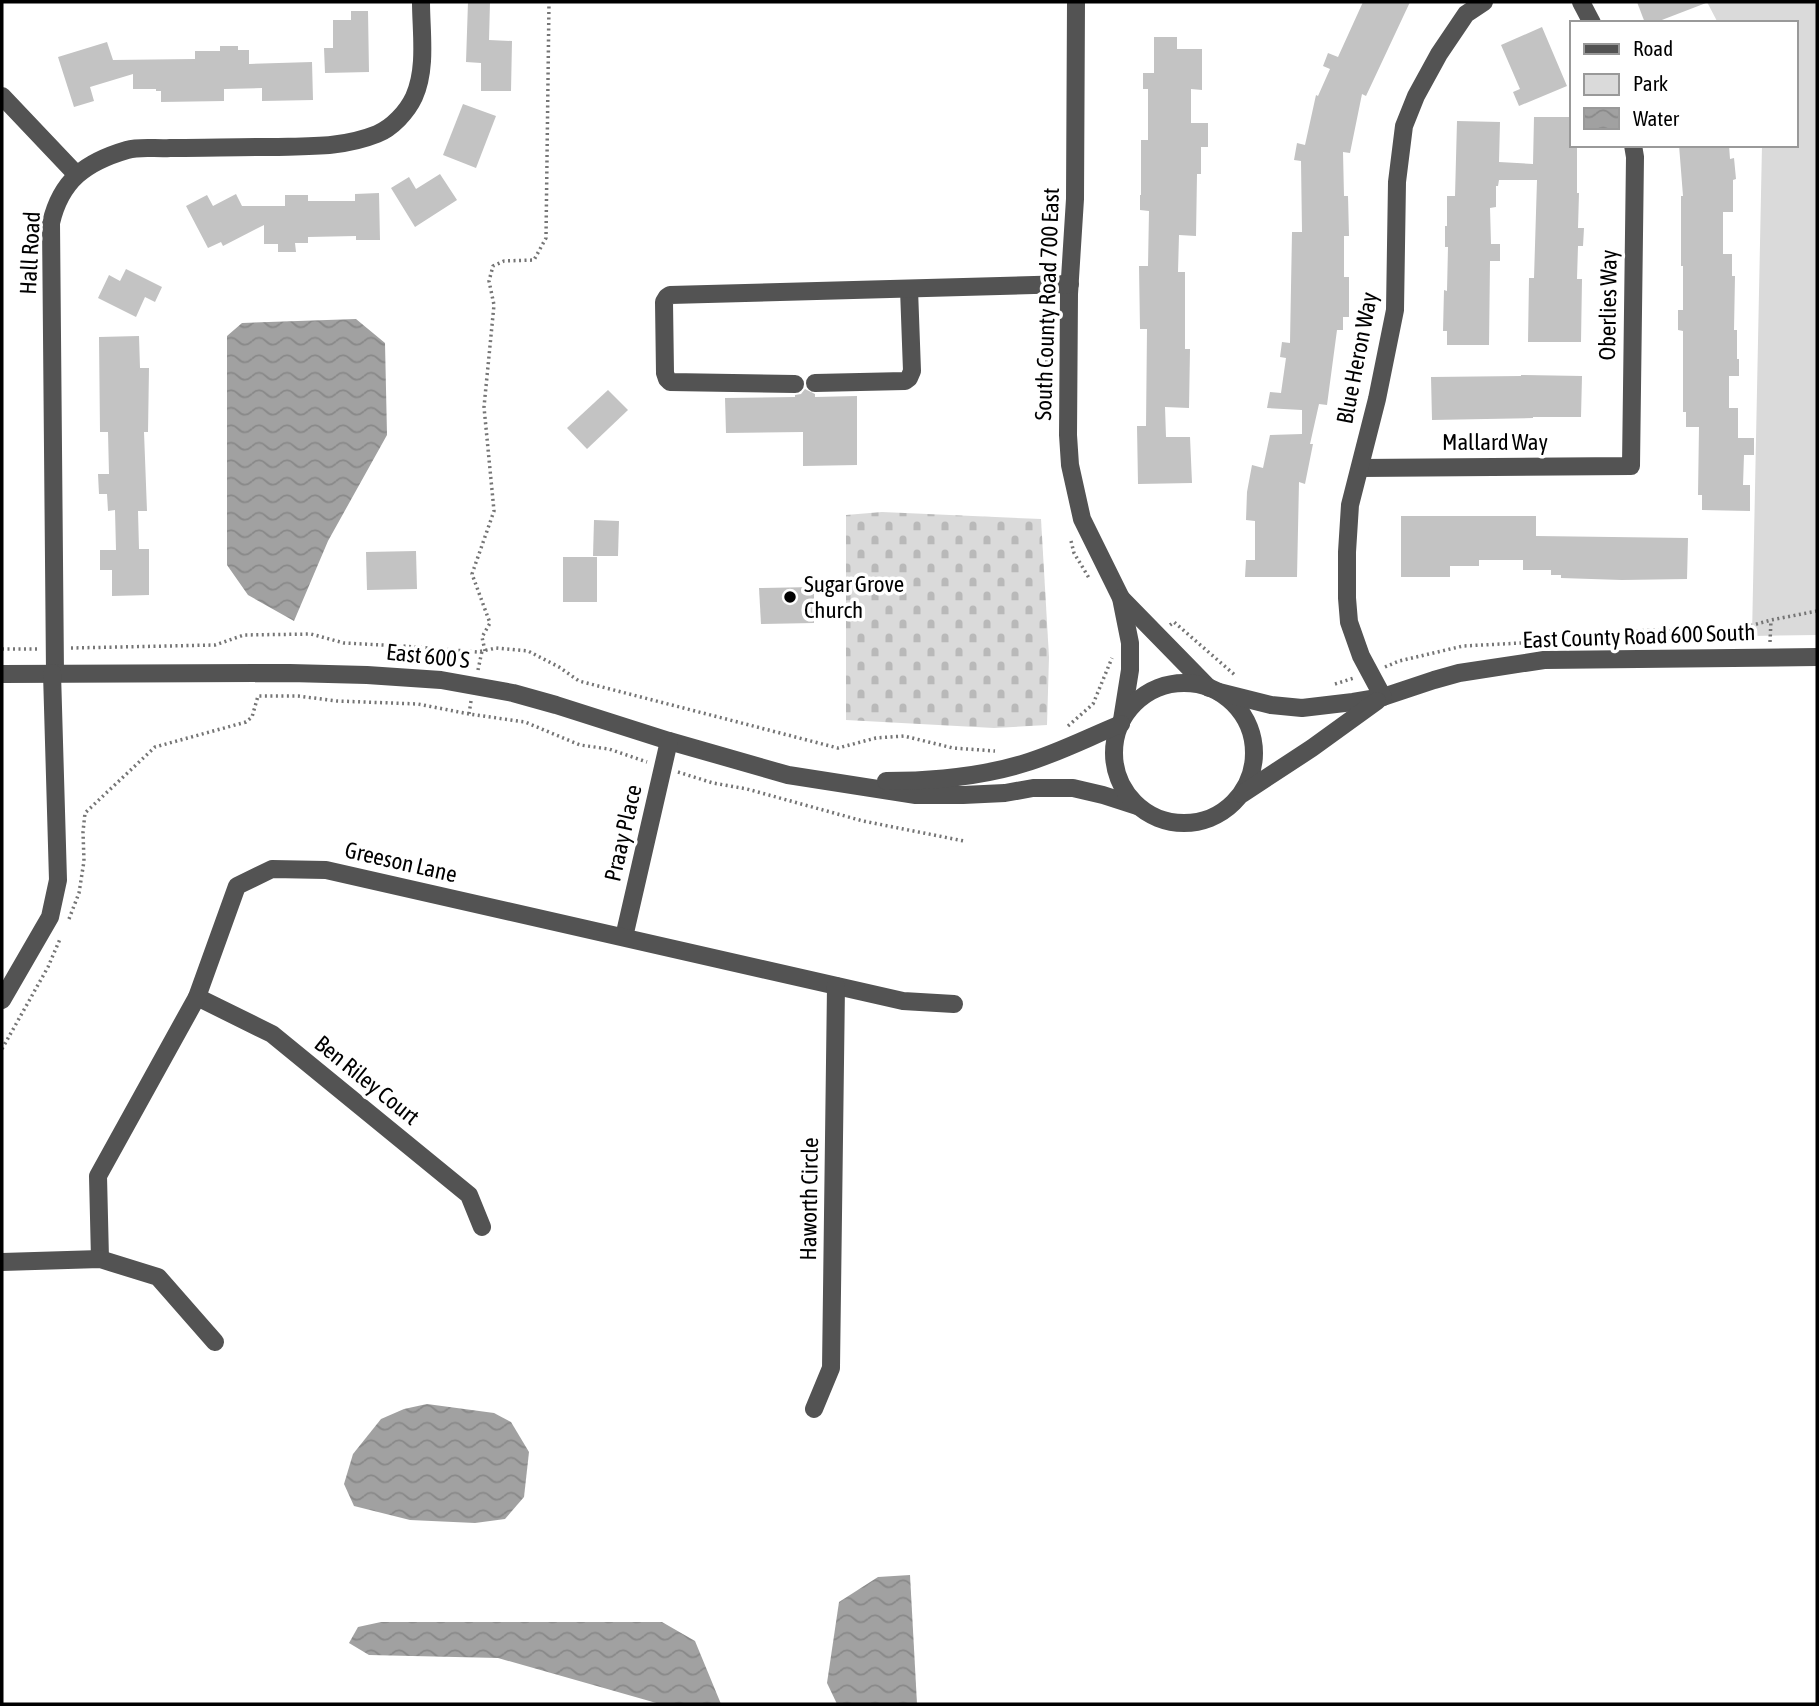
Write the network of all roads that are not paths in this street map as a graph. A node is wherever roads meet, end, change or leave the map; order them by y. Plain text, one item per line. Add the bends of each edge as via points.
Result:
1 (421, 2) edge
2 (1076, 2) edge
3 (1484, 2) edge
4 (1581, 2) edge
5 (1591, 21) edge
6 (2, 96) edge
7 (1633, 147) edge
8 (76, 174) junction
9 (1070, 284) junction
10 (909, 289) junction
11 (815, 383) dead end
12 (795, 384) dead end
13 (1631, 466) joint
14 (1360, 468) junction
15 (1121, 598) junction
16 (1817, 657) edge
17 (53, 673) junction
18 (2, 674) edge
19 (1214, 690) junction
20 (1383, 696) junction
21 (1121, 722) junction
22 (669, 741) junction
23 (837, 782) junction
24 (1241, 794) junction
25 (1137, 806) junction
26 (624, 937) junction
27 (836, 986) junction
28 (197, 997) junction
29 (2, 1000) edge
30 (954, 1004) dead end
31 (482, 1227) dead end
32 (100, 1259) junction
33 (2, 1262) edge
34 (215, 1342) dead end
35 (814, 1409) dead end

1 - 8 street, Hall Road via 422,68 414,99 378,134 335,146 129,149
2 - 9 street, South County Road 700 East
3 - 14 street, Blue Heron Way via 1466,14 1439,54 1404,126 1397,182 1395,310
4 - 5 street
6 - 8 street
7 - 13 street, Oberlies Way
8 - 17 street, Hall Road via 64,188 51,223
9 - 10 street
9 - 15 street, South County Road 700 East via 1070,466 1082,519
10 - 11 street via 909,378
10 - 12 street via 667,297 665,373 670,382
13 - 14 street, Mallard Way
14 - 20 street, Blue Heron Way via 1350,505 1349,622
15 - 19 street, South County Road 700 East
15 - 21 street, South County Road 700 East via 1129,647
16 - 20 street, East County Road 600 South via 1544,660 1459,673
17 - 18 street, East 600 S
17 - 22 street, East 600 S via 415,678 475,685 556,705
17 - 29 street, Hall Road via 58,880 50,917
19 - 20 street, East County Road 600 South via 1302,708
19 - 21 street via 1185,683 1162,687 1139,700
19 - 24 street via 1245,717 1253,739 1254,762
20 - 24 street, East County Road 600 South
21 - 23 street via 1046,756 1001,770 921,781
21 - 25 street via 1114,746 1116,772
22 - 23 street, East 600 S via 788,775
22 - 26 street, Praay Place
23 - 25 street via 916,794 1073,788
24 - 25 street via 1213,818 1187,824 1160,820
26 - 27 street, Greeson Lane
26 - 28 street, Greeson Lane via 327,870 271,869 237,886
27 - 30 street, Greeson Lane via 903,1001
27 - 35 street, Haworth Circle via 831,1368
28 - 31 street, Ben Riley Court via 272,1034 469,1195
28 - 32 street, Greeson Lane via 97,1175
32 - 33 street
32 - 34 street via 158,1277

